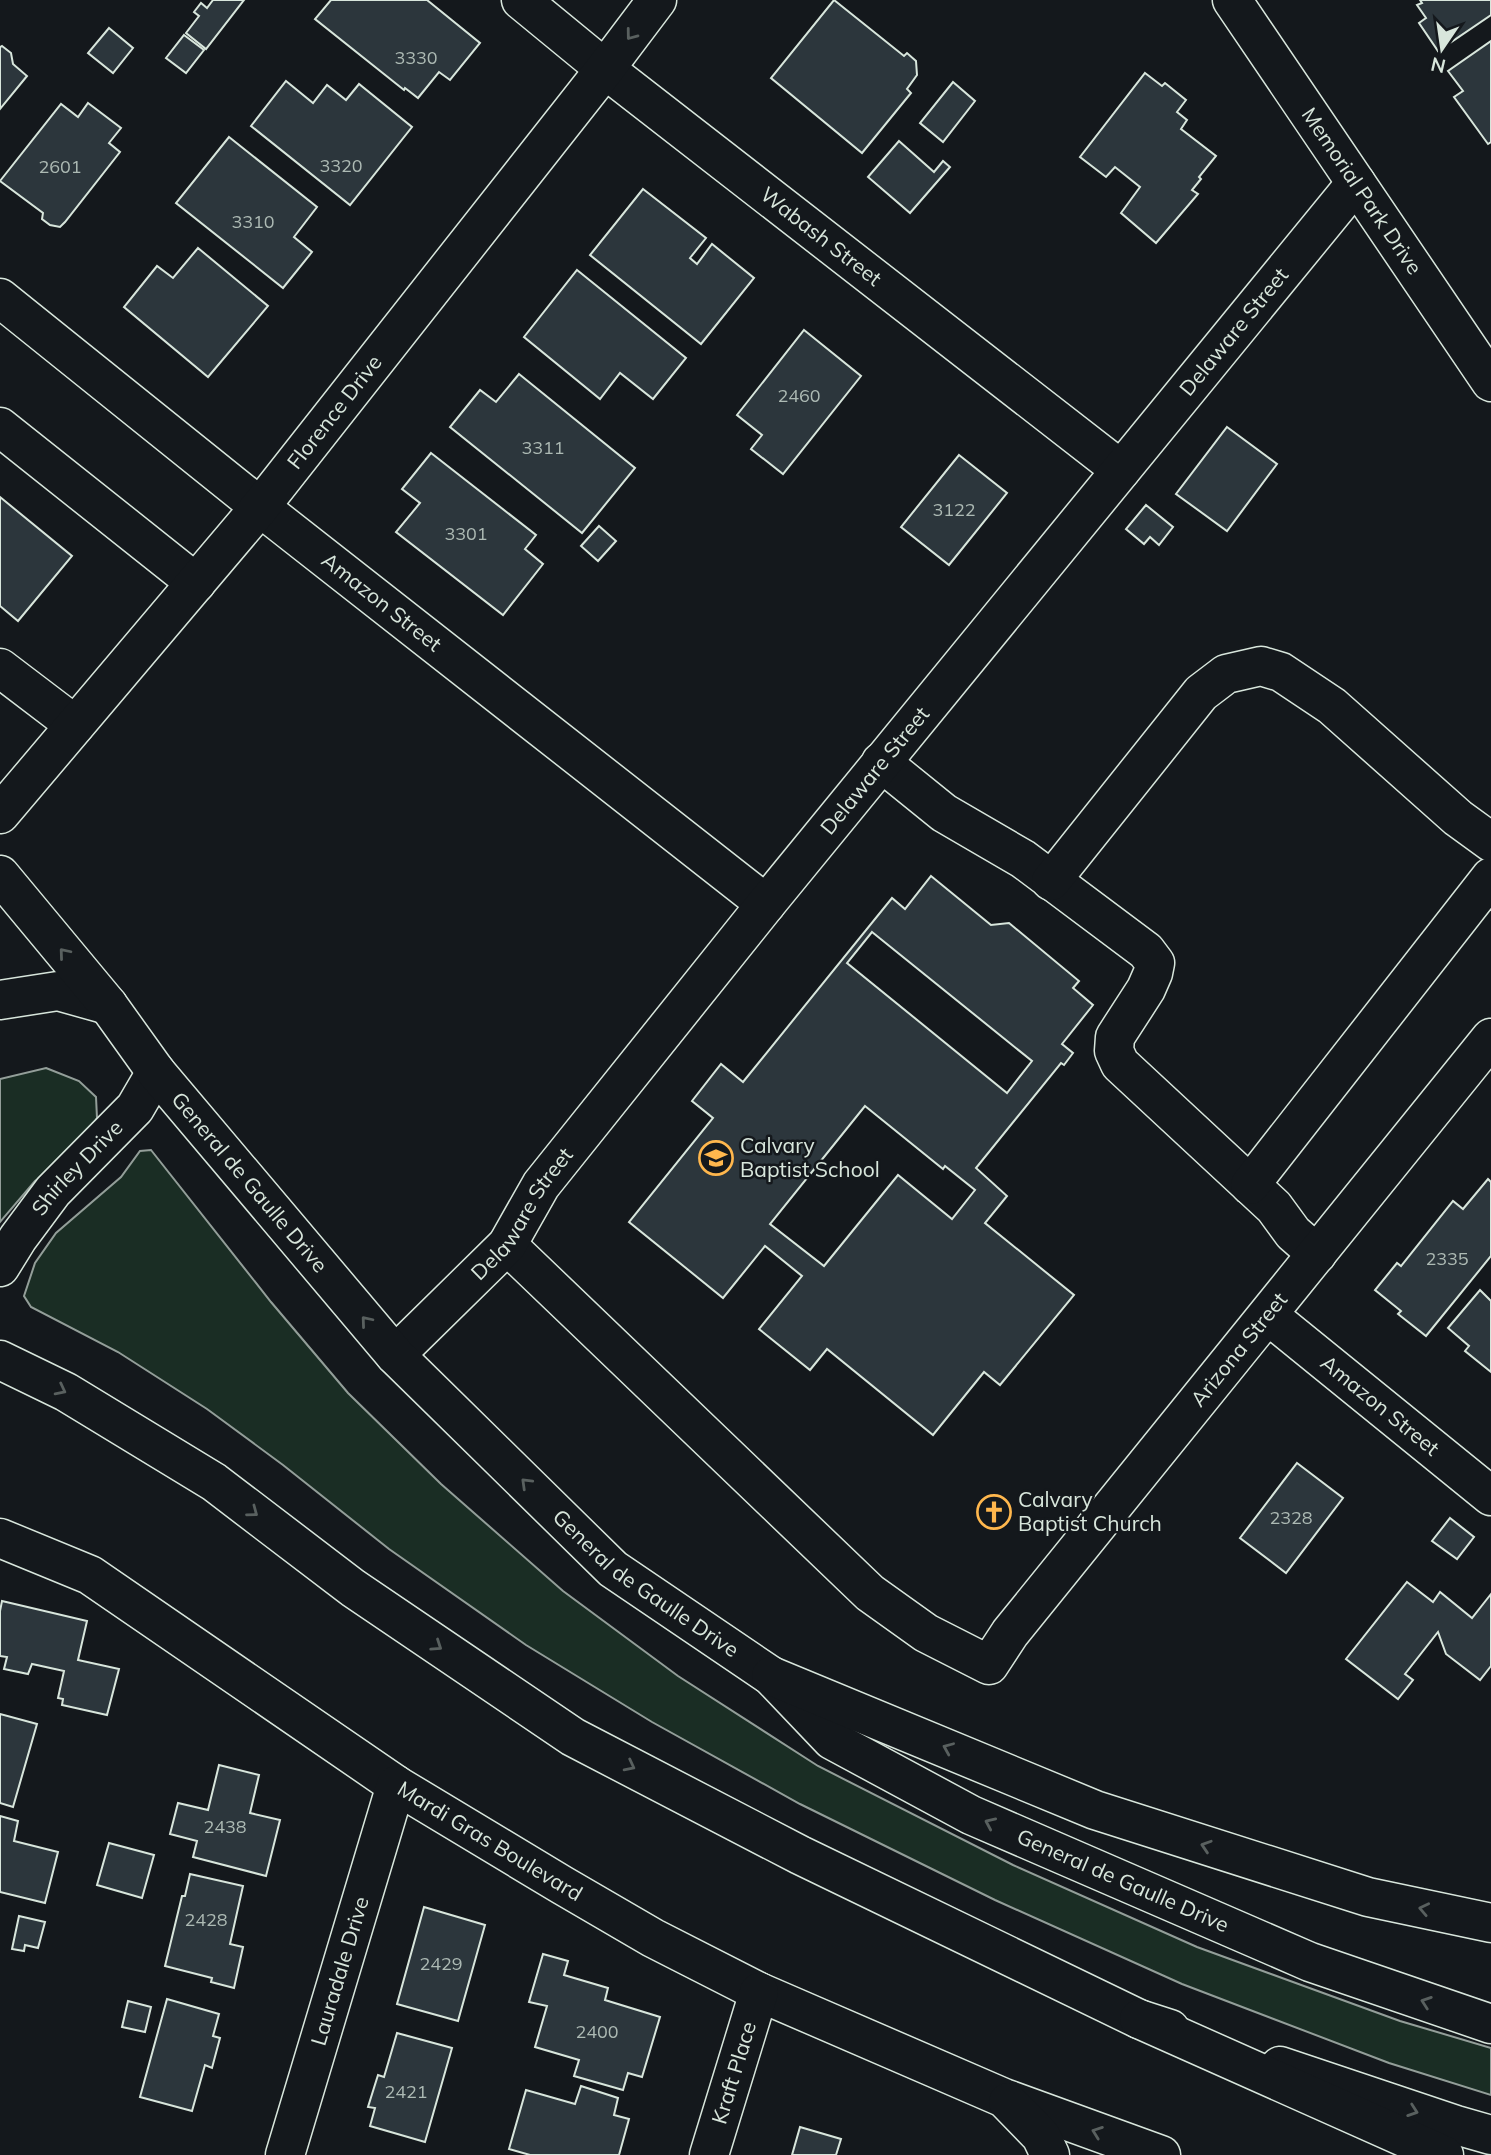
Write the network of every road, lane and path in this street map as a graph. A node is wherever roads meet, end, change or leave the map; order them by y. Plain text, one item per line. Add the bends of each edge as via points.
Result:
1 (521, 0) edge
2 (657, 0) edge
3 (1231, 0) edge
4 (605, 69) junction
5 (1356, 183) junction
6 (0, 298) edge
7 (1491, 383) edge
8 (0, 427) edge
9 (1121, 470) junction
10 (260, 507) junction
11 (195, 583) junction
12 (0, 668) edge
13 (75, 725) junction
14 (881, 762) junction
15 (0, 814) edge
16 (1491, 842) edge
17 (0, 875) edge
18 (1491, 877) edge
19 (1051, 881) junction
20 (766, 904) junction
21 (0, 1000) edge
22 (107, 1005) junction
23 (1491, 1038) edge
24 (156, 1072) junction
25 (1250, 1185) junction
26 (507, 1245) junction
27 (1317, 1254) junction
28 (0, 1268) edge
29 (1268, 1315) junction
30 (395, 1355) junction
31 (0, 1360) edge
32 (1491, 1496) edge
33 (0, 1538) edge
34 (771, 1675) junction
35 (396, 1785) junction
36 (1491, 1923) edge
37 (759, 1992) junction
38 (1139, 2019) junction
39 (1491, 2024) edge
40 (1004, 2098) junction
41 (1491, 2135) edge
42 (285, 2155) edge
43 (709, 2155) edge
44 (1050, 2155) edge
45 (1161, 2155) edge
46 (1444, 2155) edge

1 - 4 main road, Wabash Street
2 -> 4 main road, Florence Drive
3 - 5 main road, Memorial Park Drive
4 - 9 main road, Wabash Street
4 - 10 main road, Florence Drive
5 - 7 main road, Memorial Park Drive
5 - 9 main road, Delaware Street
6 - 10 main road, Amazon Street
8 - 11 main road
9 - 14 main road, Delaware Street
10 - 11 main road, Florence Drive
10 - 20 main road, Amazon Street
11 - 13 main road, Florence Drive
12 - 13 main road
13 - 15 main road, Florence Drive
14 - 19 main road via 944,813 1023,859
14 - 20 main road, Delaware Street
16 - 19 main road via 1332,706 1281,672 1261,666 1226,674 1201,693
22 -> 17 main road, General de Gaulle Drive
18 - 25 main road
19 - 25 main road via 1146,951 1155,963 1146,989 1115,1037 1114,1051 1120,1064
20 - 26 main road, Delaware Street via 541,1185
21 - 22 main road via 58,991
22 - 24 main road, General de Gaulle Drive
23 - 27 main road, Arizona Street
24 - 28 main road, Shirley Drive via 135,1108 53,1191
30 -> 24 main road, General de Gaulle Drive
25 - 27 main road
26 - 29 main road, Arizona Street via 870,1593 926,1633 989,1665 1010,1633
26 - 30 main road, Delaware Street
27 - 29 main road, Arizona Street
29 - 32 main road, Amazon Street
34 -> 30 main road, General de Gaulle Drive via 613,1569
31 -> 38 main road via 66,1392 214,1482 353,1588 573,1737 800,1855
33 - 35 main road, Mardi Gras Boulevard via 90,1575
36 -> 34 main road via 1368,1897 1095,1810
39 -> 34 main road, General de Gaulle Drive via 1310,1962 971,1815 832,1740
35 - 37 main road, Mardi Gras Boulevard via 642,1931
35 - 42 main road, Lauradale Drive
37 - 40 main road, Mardi Gras Boulevard
37 - 43 main road, Kraft Place
38 -> 41 main road
38 - 46 main road
40 - 44 main road, Mardi Gras Boulevard via 1041,2136
45 -> 40 main road, Mardi Gras Boulevard

